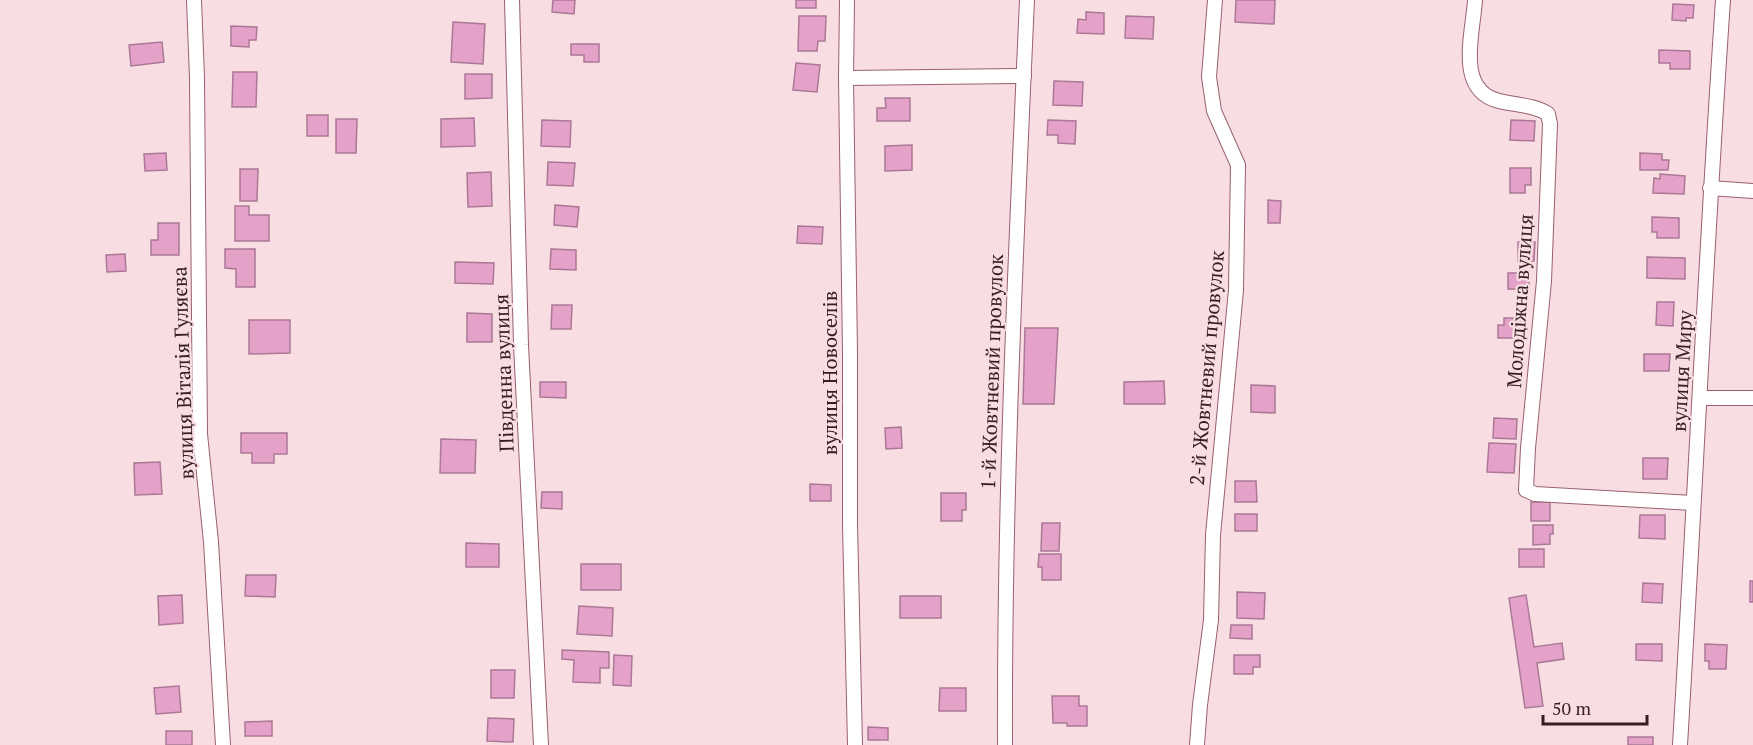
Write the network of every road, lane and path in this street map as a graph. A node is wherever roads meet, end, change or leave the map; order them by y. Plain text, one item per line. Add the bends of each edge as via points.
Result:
1 (194, 0) edge
2 (512, 0) edge
3 (847, 0) edge
4 (1027, 0) edge
5 (1215, 0) edge
6 (1475, 0) edge
7 (1724, 0) edge
8 (1024, 76) junction
9 (846, 78) junction
10 (1710, 188) junction
11 (1753, 191) edge
12 (1701, 398) junction
13 (1753, 398) edge
14 (1693, 503) junction
15 (224, 745) edge
16 (542, 745) edge
17 (855, 745) edge
18 (1005, 745) edge
19 (1197, 745) edge
20 (1680, 745) edge

1 - 15 street, вулиця Віталія Гуляєва via 200,434
2 - 16 street, Південна вулиця via 521,345
3 - 9 street, вулиця Новоселів
4 - 8 street, 1-й Жовтневий провулок
5 - 19 street, 2-й Жовтневий провулок via 1210,96 1238,165 1236,290 1213,535 1211,620
6 - 14 street, Молодіжна вулиця via 1470,61 1474,84 1491,99 1539,108 1548,114 1550,124 1544,281 1526,490 1535,494
7 - 10 street, вулиця Миру
8 - 9 street
8 - 18 street, 1-й Жовтневий провулок via 1006,509
9 - 17 street, вулиця Новоселів
10 - 11 street
10 - 12 street, вулиця Миру
12 - 13 street
12 - 14 street, вулиця Миру
14 - 20 street, вулиця Миру

